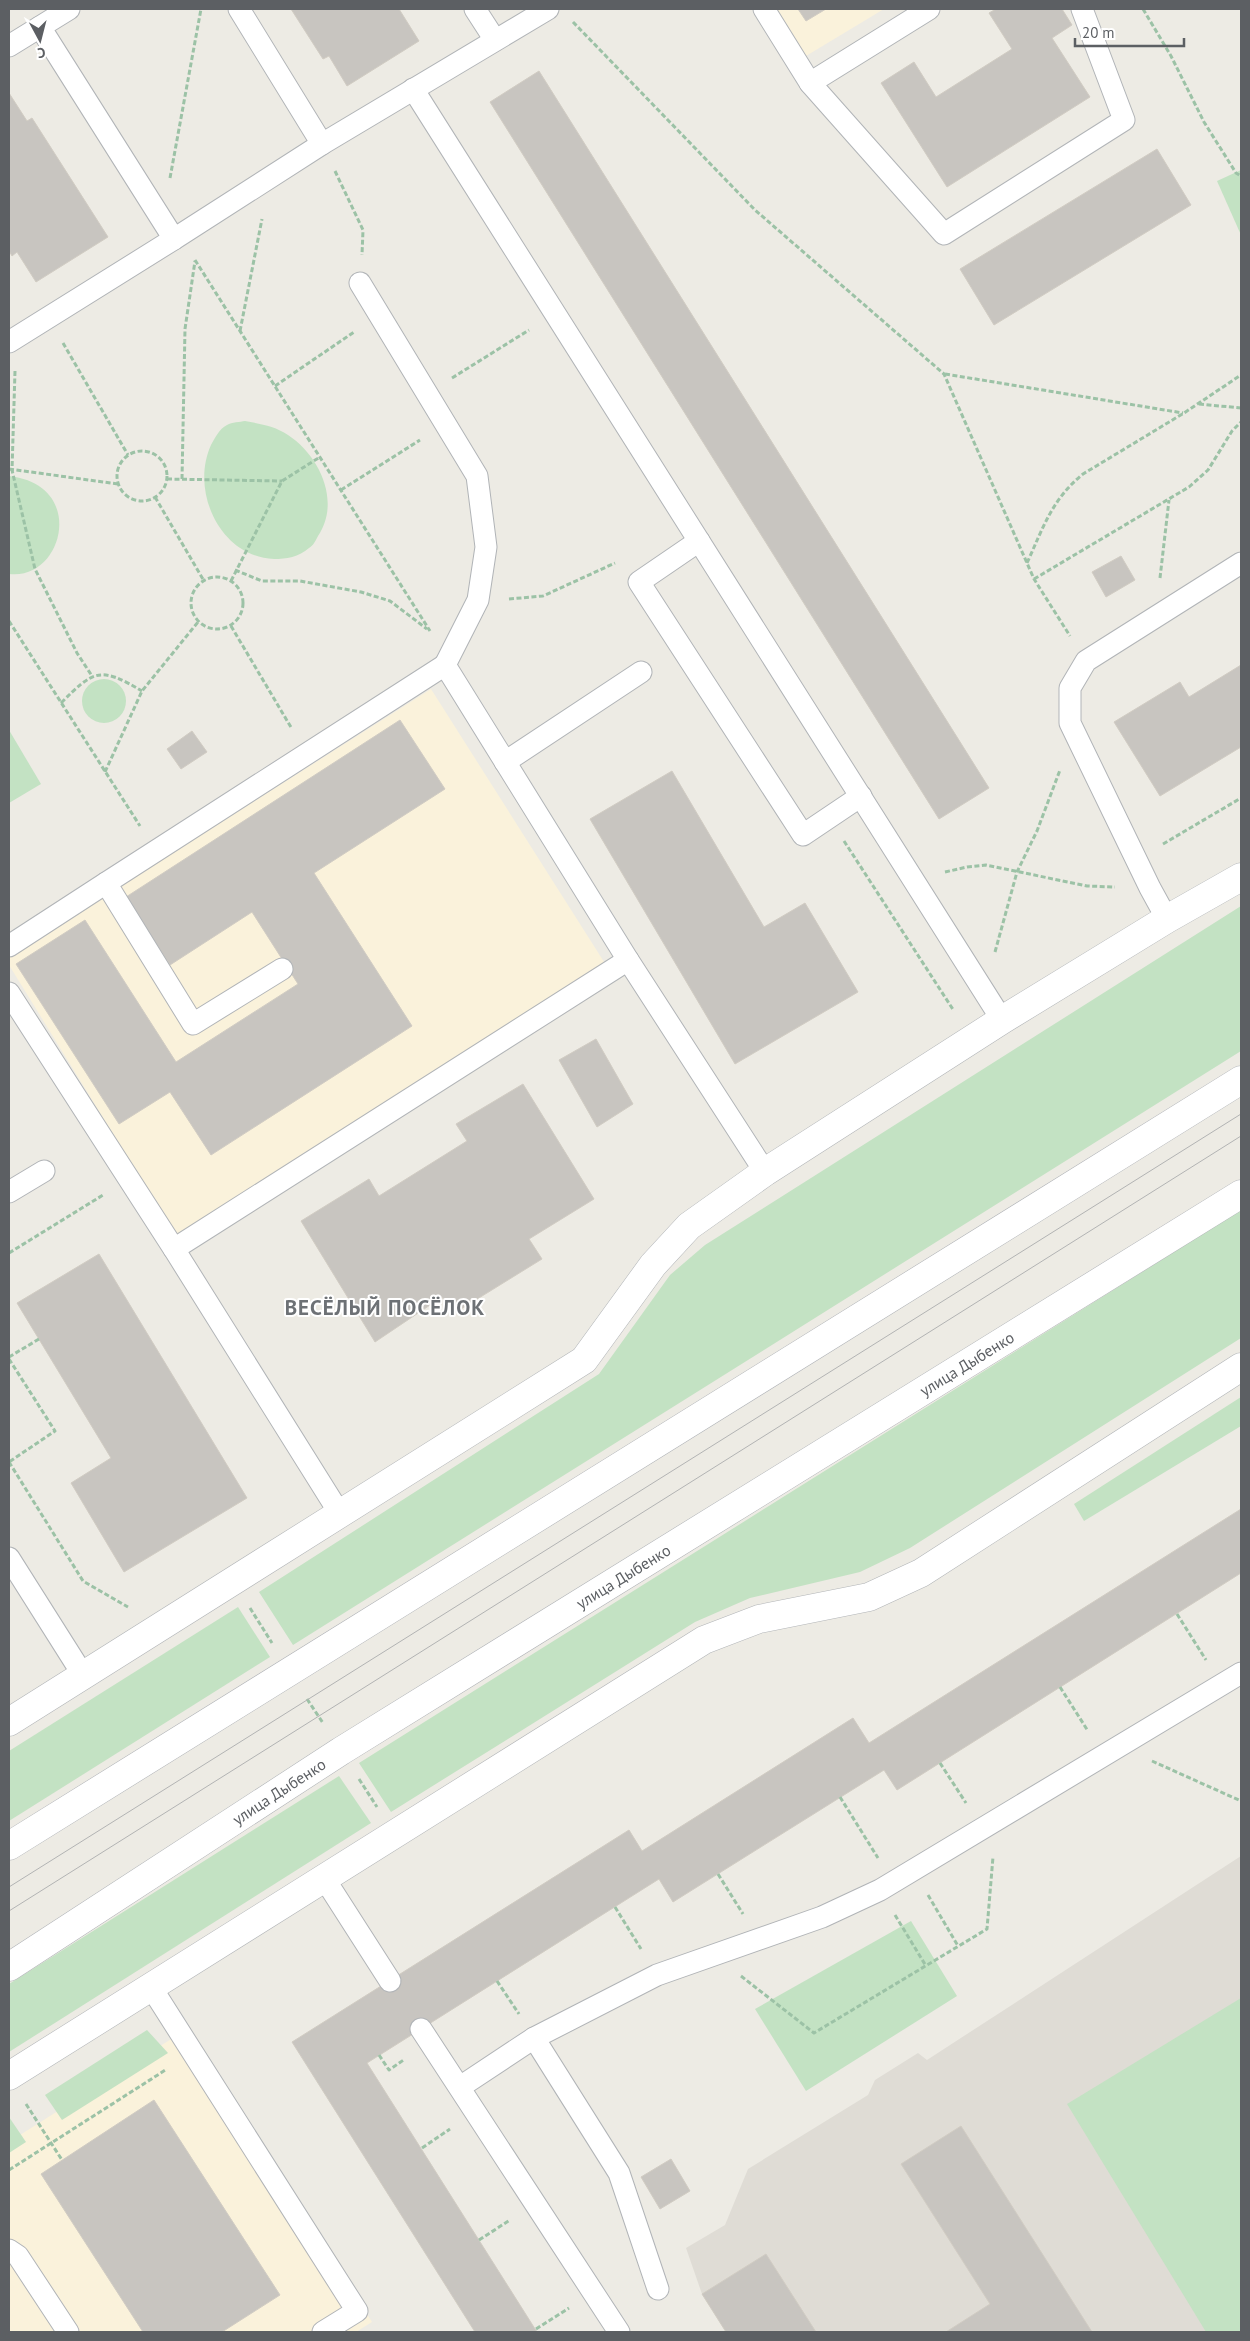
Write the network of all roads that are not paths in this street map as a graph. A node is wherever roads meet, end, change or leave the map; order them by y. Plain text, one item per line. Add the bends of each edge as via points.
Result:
1 (69, 9) edge
2 (239, 9) edge
3 (474, 9) edge
4 (764, 9) edge
5 (930, 9) edge
6 (1082, 9) edge
7 (558, 12) edge
8 (40, 27) junction
9 (495, 40) junction
10 (9, 46) edge
11 (810, 83) junction
12 (413, 88) junction
13 (322, 144) junction
14 (168, 231) junction
15 (360, 283) road end
16 (11, 336) edge
17 (700, 542) junction
18 (1241, 563) edge
19 (446, 665) junction
20 (641, 672) dead end
21 (505, 762) junction
22 (861, 796) junction
23 (1241, 877) edge
24 (106, 884) junction
25 (1168, 919) junction
26 (9, 946) edge
27 (628, 960) junction
28 (282, 968) dead end
29 (9, 993) edge
30 (1002, 1020) junction
31 (1241, 1080) edge
32 (44, 1171) dead end
33 (766, 1172) junction
34 (9, 1192) edge
35 (1241, 1194) edge
36 (174, 1249) junction
37 (1241, 1368) edge
38 (340, 1514) junction
39 (9, 1558) edge
40 (1241, 1672) edge
41 (83, 1675) junction
42 (9, 1722) edge
43 (9, 1846) edge
44 (324, 1878) junction
45 (9, 1967) edge
46 (390, 1981) dead end
47 (151, 1987) junction
48 (421, 2029) dead end
49 (534, 2038) junction
50 (9, 2076) edge
51 (460, 2087) junction
52 (9, 2250) edge
53 (658, 2289) dead end
54 (68, 2332) edge
55 (323, 2332) edge
56 (619, 2332) edge

1 - 8 lane
2 - 13 lane
3 - 9 lane
4 - 11 lane
5 - 11 lane
6 - 11 lane via 1124,120 944,234
7 - 9 lane
8 - 10 lane
8 - 14 lane
9 - 12 lane
12 - 13 lane
12 - 17 lane
13 - 14 lane via 271,176
14 - 16 lane via 48,317
15 - 19 lane via 477,476 486,547 478,600
17 - 22 lane
17 - 22 lane via 640,582 803,835
18 - 25 lane via 1086,661 1070,688 1070,723
19 - 21 lane
19 - 24 lane
20 - 21 lane
21 - 27 lane
22 - 30 lane
23 - 25 street
24 - 26 lane
24 - 28 lane via 194,1024
25 - 30 street
27 - 33 lane
27 - 36 lane
29 - 36 lane
30 - 33 street
31 - 43 street
32 - 34 lane
33 - 38 street via 689,1226 653,1265 584,1360
35 - 45 street, улица Дыбенко via 341,1751
36 - 38 lane
37 - 44 street via 921,1573 869,1597 759,1620 704,1640
38 - 41 street
39 - 41 lane
40 - 49 lane via 886,1886 822,1917 656,1975
41 - 42 street
44 - 46 lane
44 - 47 street
47 - 50 street
47 - 55 lane via 357,2311
48 - 51 lane
49 - 51 lane
49 - 53 lane via 618,2173
51 - 56 lane
52 - 54 lane via 18,2256

